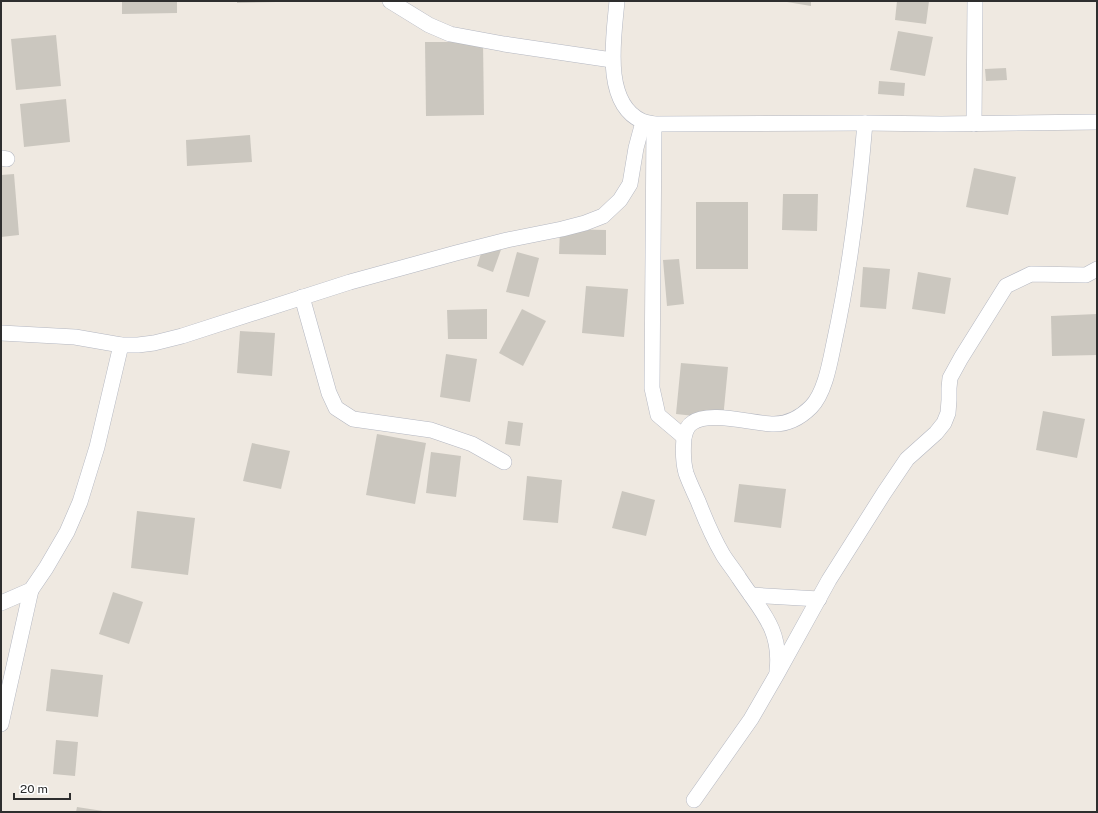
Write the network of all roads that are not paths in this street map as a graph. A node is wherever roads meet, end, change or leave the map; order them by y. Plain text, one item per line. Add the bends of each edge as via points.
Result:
1 (390, 1) edge
2 (617, 1) edge
3 (975, 1) edge
4 (612, 60) junction
5 (1097, 122) edge
6 (648, 123) junction
7 (864, 123) junction
8 (974, 124) junction
9 (1097, 269) edge
10 (302, 297) junction
11 (1, 333) edge
12 (121, 345) junction
13 (684, 438) junction
14 (504, 462) dead end
15 (31, 590) junction
16 (751, 595) junction
17 (819, 599) junction
18 (1, 603) edge
19 (777, 674) junction
20 (1, 724) edge
21 (694, 800) dead end

1 - 4 street via 429,25 450,34
2 - 4 street
3 - 8 street
4 - 6 street via 620,99 630,114
5 - 8 street
6 - 7 street
6 - 10 street via 636,148 630,184 620,200 603,216 562,229 456,253
6 - 13 street via 652,388 658,415
7 - 8 street
7 - 13 street via 860,185 845,286 820,394 812,406 788,422 774,424 703,418 691,423
9 - 17 street via 1086,275 1031,274 1006,286 950,378 948,413 944,423 907,459
10 - 12 street via 182,336 143,344
10 - 14 street via 329,393 336,408 353,419 431,430 472,444
11 - 12 street via 75,337
12 - 15 street via 97,447 80,502 67,532
13 - 16 street via 684,460 691,486 723,554
15 - 18 street
15 - 20 street
16 - 17 street
16 - 19 street via 773,629 777,644
17 - 19 street
19 - 21 street via 750,719

